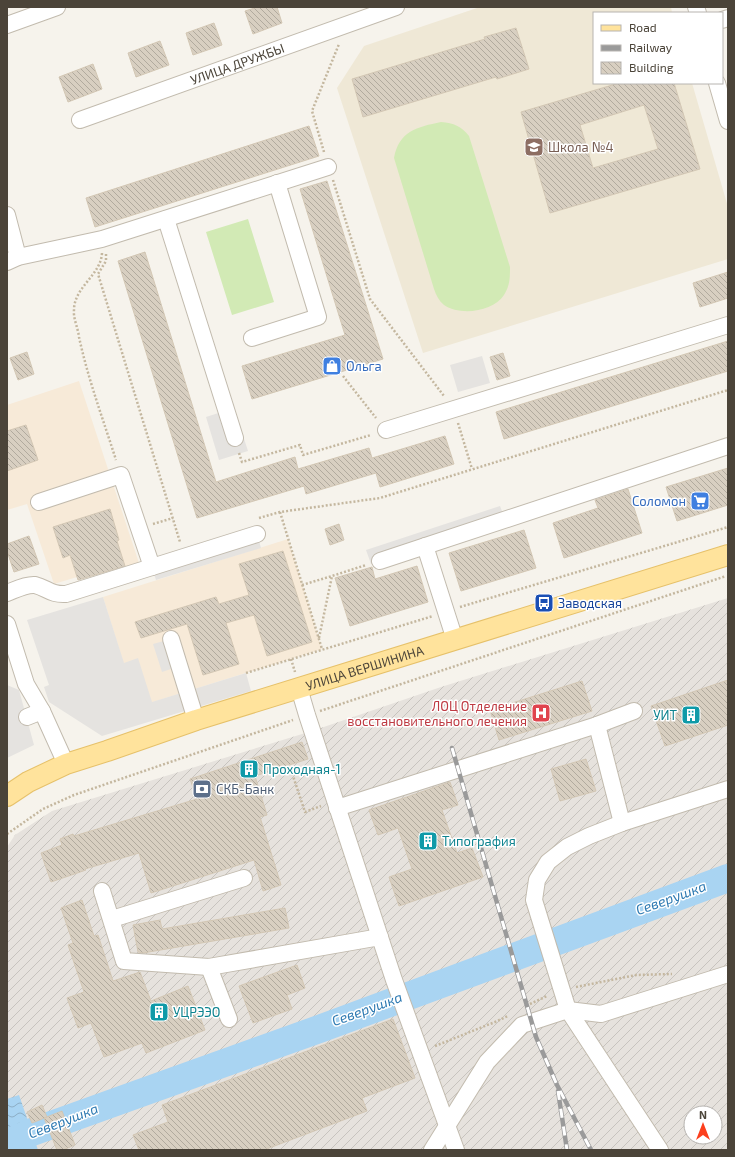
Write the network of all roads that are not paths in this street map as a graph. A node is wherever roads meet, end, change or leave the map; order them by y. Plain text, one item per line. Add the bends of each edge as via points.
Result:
1 (57, 7) edge
2 (396, 7) edge
3 (7, 25) edge
4 (718, 84) edge
5 (80, 120) dead end
6 (728, 120) edge
7 (328, 167) road end
8 (277, 183) junction
9 (7, 215) edge
10 (166, 218) junction
11 (13, 260) edge
12 (728, 325) edge
13 (252, 338) dead end
14 (386, 430) road end
15 (235, 438) road end
16 (728, 446) edge
17 (39, 502) dead end
18 (257, 526) road end
19 (425, 546) junction
20 (728, 555) edge
21 (380, 561) road end
22 (152, 567) junction
23 (7, 593) edge
24 (7, 624) edge
25 (171, 639) dead end
26 (455, 640) junction
27 (300, 688) junction
28 (42, 711) junction
29 (634, 711) dead end
30 (27, 717) dead end
31 (196, 720) junction
32 (597, 725) junction
33 (66, 764) junction
34 (728, 789) edge
35 (7, 796) edge
36 (337, 808) junction
37 (622, 823) junction
38 (244, 878) dead end
39 (102, 891) dead end
40 (112, 920) junction
41 (380, 937) junction
42 (209, 967) junction
43 (728, 974) edge
44 (568, 1010) junction
45 (229, 1019) dead end
46 (446, 1125) junction
47 (432, 1150) edge
48 (456, 1150) edge
49 (660, 1150) edge

1 - 3 street
2 - 5 street, УЛИЦА ДРУЖБЫ
4 - 6 street
7 - 8 street
8 - 10 street
8 - 13 street via 318,317
9 - 11 street
10 - 11 street via 104,238
10 - 15 street
12 - 14 street
16 - 19 street
17 - 22 street via 122,475
18 - 22 street
19 - 21 street
19 - 26 street
20 - 26 main road, УЛИЦА ВЕРШИНИНА
22 - 23 street via 66,594 54,594 32,585
24 - 28 street via 26,684
25 - 31 street
26 - 27 main road, УЛИЦА ВЕРШИНИНА
27 - 31 main road, УЛИЦА ВЕРШИНИНА
27 - 36 street
28 - 30 street
28 - 33 street
29 - 32 street
31 - 33 main road, УЛИЦА ВЕРШИНИНА
32 - 36 street
32 - 37 street
33 - 35 main road, УЛИЦА ВЕРШИНИНА via 28,782
34 - 37 street
36 - 41 street
37 - 44 street via 567,847 548,862 537,880 534,900
38 - 40 street
39 - 40 street
40 - 42 street via 124,961
41 - 42 street
41 - 46 street
42 - 45 street
43 - 44 street via 601,1014
44 - 46 street via 522,1024 487,1062
44 - 49 street
46 - 47 street
46 - 48 street

